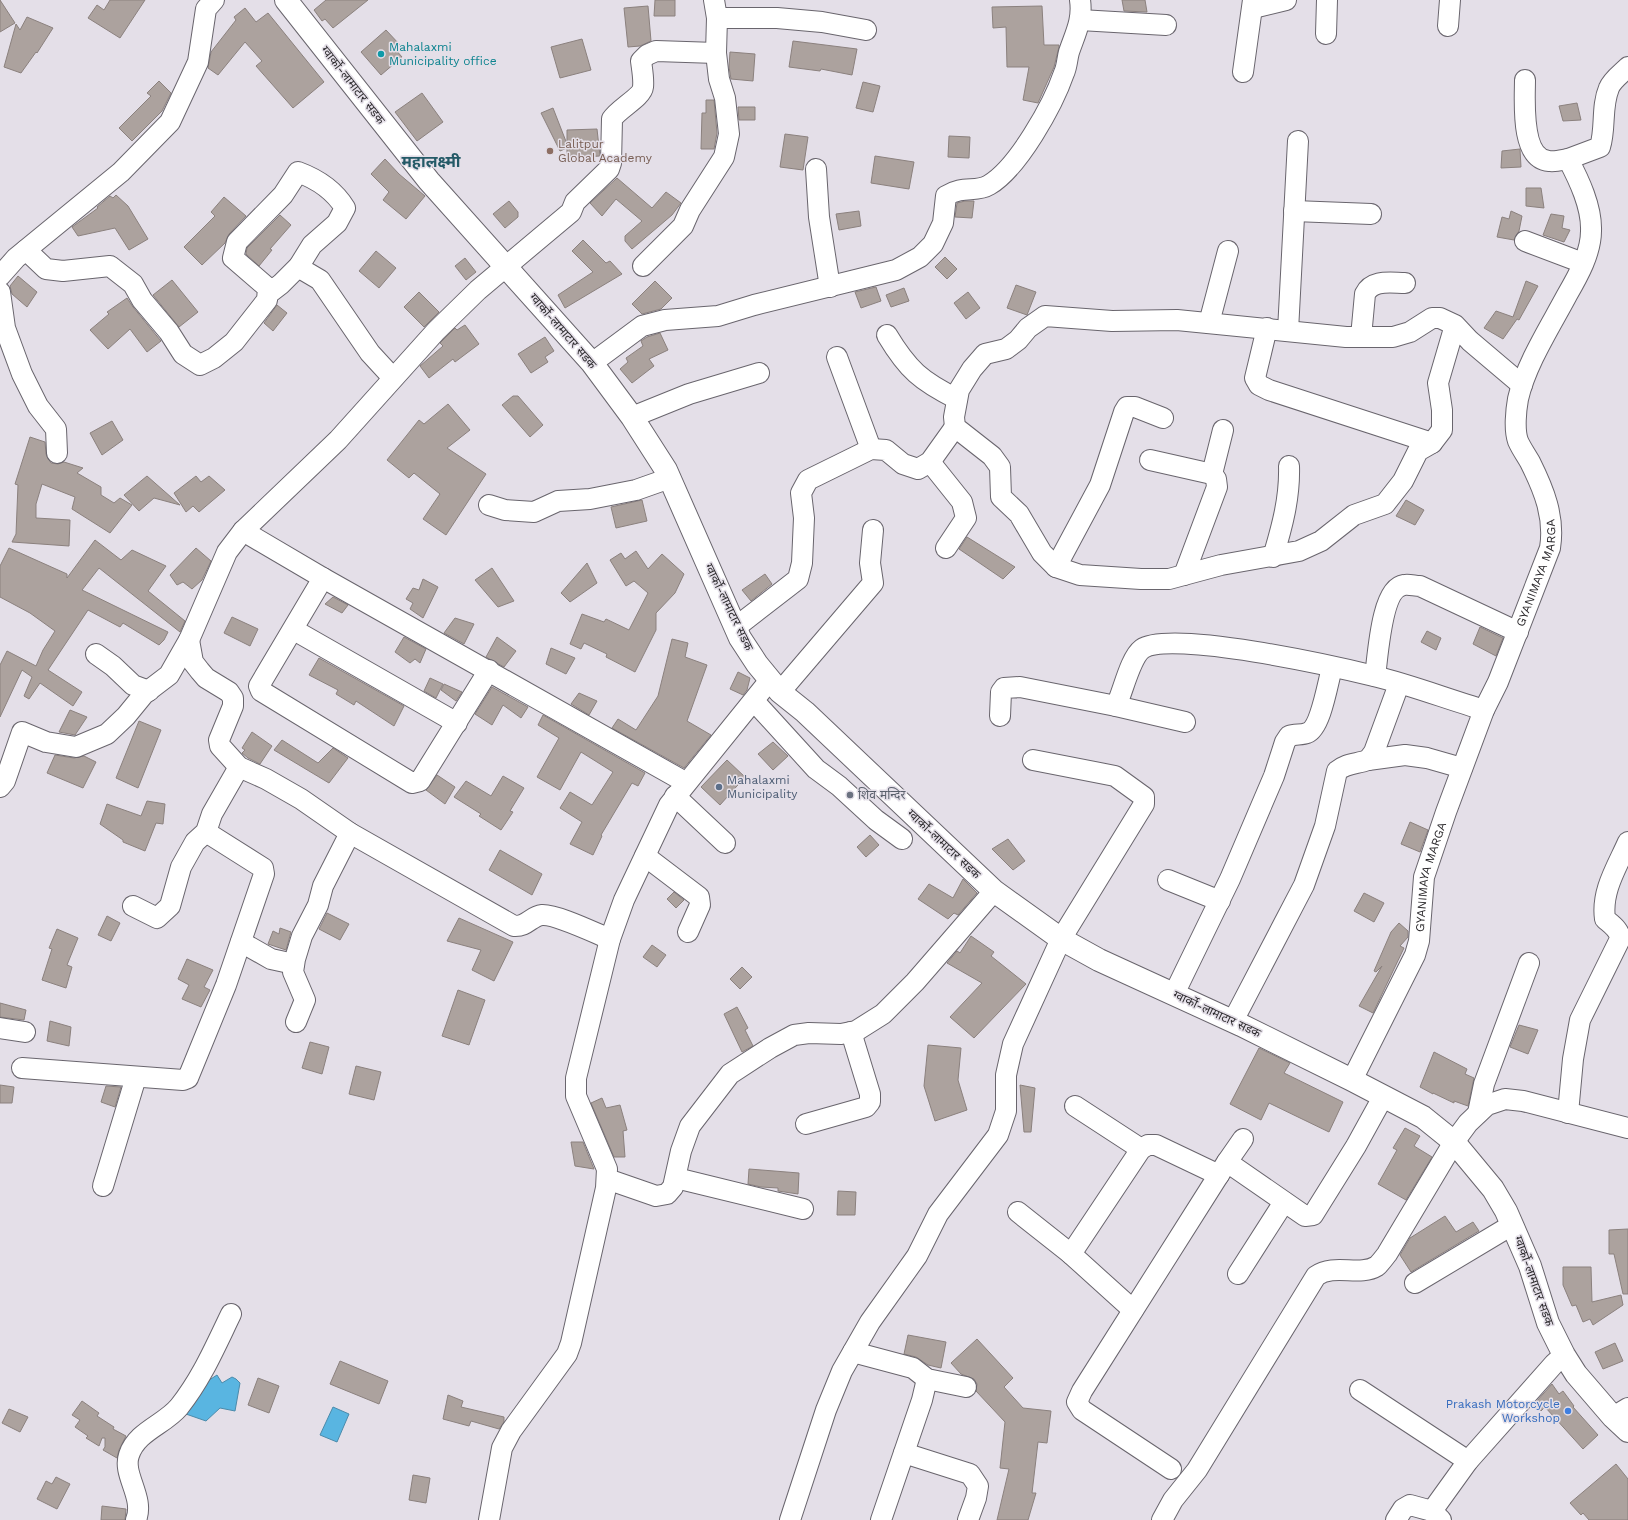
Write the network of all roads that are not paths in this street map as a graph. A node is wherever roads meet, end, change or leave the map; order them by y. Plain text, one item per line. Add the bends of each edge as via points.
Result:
1 (214, 0) edge
2 (286, 0) edge
3 (1080, 0) edge
4 (1286, 0) edge
5 (1327, 0) edge
6 (1450, 0) edge
7 (1253, 4) edge
8 (716, 9) edge
9 (1080, 20) junction
10 (1166, 25) dead end
11 (1448, 26) dead end
12 (866, 30) dead end
13 (1326, 34) dead end
14 (716, 53) junction
15 (1628, 67) edge
16 (1243, 72) dead end
17 (1525, 80) dead end
18 (1298, 141) dead end
19 (1568, 160) junction
20 (816, 169) dead end
21 (1294, 211) junction
22 (1371, 214) dead end
23 (1525, 241) dead end
24 (26, 250) junction
25 (1228, 251) dead end
26 (1583, 263) junction
27 (299, 266) junction
28 (505, 266) junction
29 (643, 266) dead end
30 (0, 276) edge
31 (1405, 283) dead end
32 (830, 288) junction
33 (0, 292) edge
34 (268, 294) junction
35 (1209, 323) junction
36 (1455, 325) junction
37 (1267, 328) junction
38 (1288, 331) junction
39 (887, 335) dead end
40 (1361, 337) junction
41 (836, 357) dead end
42 (592, 363) junction
43 (759, 373) dead end
44 (393, 378) junction
45 (1522, 385) junction
46 (957, 399) junction
47 (632, 417) junction
48 (1164, 418) dead end
49 (955, 426) junction
50 (1223, 430) dead end
51 (1432, 443) junction
52 (871, 449) junction
53 (57, 453) dead end
54 (1150, 460) dead end
55 (930, 462) junction
56 (1289, 466) dead end
57 (1212, 474) junction
58 (670, 478) junction
59 (489, 505) dead end
60 (873, 530) dead end
61 (243, 531) junction
62 (946, 548) dead end
63 (1273, 557) junction
64 (1056, 567) junction
65 (1184, 575) junction
66 (324, 578) junction
67 (736, 627) junction
68 (294, 630) junction
69 (1518, 632) junction
70 (189, 640) junction
71 (96, 654) dead end
72 (1332, 668) junction
73 (489, 670) junction
74 (1375, 676) junction
75 (1399, 684) junction
76 (775, 686) junction
77 (149, 691) junction
78 (754, 701) junction
79 (1116, 706) junction
80 (1484, 710) junction
81 (1000, 716) dead end
82 (1185, 722) dead end
83 (457, 723) junction
84 (1033, 760) dead end
85 (1368, 760) junction
86 (238, 767) junction
87 (1462, 768) junction
88 (0, 787) edge
89 (680, 790) junction
90 (206, 832) junction
91 (350, 833) junction
92 (902, 839) dead end
93 (1628, 842) edge
94 (725, 843) dead end
95 (645, 856) junction
96 (1168, 880) dead end
97 (994, 891) junction
98 (1220, 901) junction
99 (133, 906) dead end
100 (688, 932) dead end
101 (610, 939) junction
102 (1061, 939) junction
103 (241, 942) junction
104 (1529, 963) dead end
105 (294, 964) junction
106 (1174, 994) junction
107 (1233, 1021) junction
108 (296, 1022) dead end
109 (0, 1028) edge
110 (25, 1032) dead end
111 (851, 1032) junction
112 (22, 1068) dead end
113 (136, 1076) junction
114 (1352, 1080) junction
115 (1383, 1096) junction
116 (1075, 1106) dead end
117 (1478, 1113) junction
118 (1568, 1113) junction
119 (806, 1124) dead end
120 (1628, 1128) edge
121 (1243, 1139) dead end
122 (1454, 1142) junction
123 (1141, 1149) junction
124 (1223, 1169) junction
125 (607, 1178) junction
126 (676, 1178) junction
127 (103, 1186) dead end
128 (1284, 1202) junction
129 (803, 1209) dead end
130 (1018, 1212) dead end
131 (1512, 1225) junction
132 (1071, 1254) junction
133 (1238, 1274) dead end
134 (1415, 1283) dead end
135 (1133, 1310) junction
136 (231, 1314) dead end
137 (853, 1352) junction
138 (1564, 1355) junction
139 (927, 1379) junction
140 (966, 1387) dead end
141 (1360, 1390) dead end
142 (1623, 1419) edge
143 (904, 1454) junction
144 (1468, 1461) junction
145 (1170, 1469) dead end
146 (1436, 1516) edge
147 (136, 1520) edge
148 (489, 1520) edge
149 (790, 1520) edge
150 (881, 1520) edge
151 (968, 1520) edge
152 (1162, 1520) edge
153 (1396, 1520) edge

1 - 24 street via 206,9 198,62 170,122 121,172
2 - 28 main road, ग्वार्को-लामाटार सडक via 429,181
3 - 9 street
4 - 7 street
5 - 13 street
6 - 11 street
7 - 16 street
8 - 12 street
8 - 14 street
9 - 10 street
9 - 32 street via 1065,72 1044,120 1003,173 989,186 980,189 964,188 946,196 944,223 933,244 920,257 896,270
14 - 28 street via 656,51 641,61 643,88 640,94 612,119 609,169 575,202 571,212
14 - 29 street via 729,134 724,157 690,210 683,226
15 - 19 street via 1609,86 1600,147
17 - 19 street via 1525,119 1532,149 1539,157 1548,161
18 - 21 street
19 - 26 street, GYANIMAYA MARGA via 1578,178 1589,214 1590,245
20 - 32 street via 819,217
21 - 22 street
21 - 38 street
23 - 26 street
24 - 30 street
24 - 34 street via 46,269 63,271 110,266 133,284 183,354 200,365 214,358 234,342 267,300
25 - 35 street
26 - 45 street, GYANIMAYA MARGA
27 - 34 street
27 - 34 street via 312,245 337,223 344,208 338,195 312,177 298,172 284,195 237,242 233,258 268,288
27 - 44 street via 320,280 370,353
28 - 42 main road, ग्वार्को-लामाटार सडक
28 - 44 street via 436,331
31 - 40 street via 1376,283 1368,288
32 - 42 street via 718,316 665,320 642,326
33 - 53 street via 5,328 22,374 38,406 56,429
35 - 37 street
35 - 46 street via 1177,320 1112,321 1045,316 1006,349 985,354 972,369 959,390
36 - 40 street via 1440,318 1432,318 1410,332 1393,337
36 - 45 street
36 - 51 street via 1438,383 1442,430
37 - 38 street
37 - 51 street via 1254,378 1260,385
38 - 40 street
39 - 46 street via 910,369 939,390
41 - 52 street
42 - 47 main road, ग्वार्को-लामाटार सडक
43 - 47 street via 689,394
44 - 61 street via 338,440
45 - 69 street, GYANIMAYA MARGA via 1516,412 1517,440 1545,495 1552,519 1552,532 1550,548
46 - 49 street
47 - 58 main road, ग्वार्को-लामाटार सडक
48 - 64 street via 1135,407 1127,407 1100,485
49 - 55 street
49 - 64 street via 992,456 1000,467 1001,497 1019,514 1042,553
50 - 57 street
51 - 63 street via 1418,451 1403,481 1385,504 1354,515 1320,541 1299,551
52 - 55 street via 886,450 902,464 918,469
52 - 67 street via 808,480 801,493 804,518 802,563 798,580
54 - 57 street
55 - 62 street via 962,502 966,518
56 - 63 street via 1284,521
57 - 65 street via 1217,487
58 - 59 street via 636,490 590,499 558,501 534,512 505,510
58 - 67 main road, ग्वार्को-लामाटार सडक
60 - 76 street via 870,553 873,583
61 - 66 street
61 - 70 street via 227,552
63 - 65 street via 1221,565
64 - 65 street via 1080,575 1141,579 1169,579
66 - 68 street
66 - 73 street
67 - 76 main road, ग्वार्को-लामाटार सडक via 757,664
68 - 83 street
68 - 83 street via 259,686 261,691 412,783 420,781
69 - 74 street via 1420,586 1403,584 1393,591 1385,608
69 - 80 street, GYANIMAYA MARGA
70 - 77 street via 170,675
70 - 86 street via 193,662 206,678 229,692 233,698 233,706 219,740 220,746
71 - 77 street via 133,685
72 - 74 street
72 - 79 street via 1240,649 1178,643 1153,645 1142,649 1134,660
72 - 98 street via 1314,728 1307,733 1289,736 1285,742 1274,776
73 - 83 street
73 - 89 street via 678,778
74 - 75 street
75 - 80 street
75 - 85 street via 1374,752
76 - 78 street
76 - 97 main road, ग्वार्को-लामाटार सडक
77 - 88 street via 107,734 76,747 46,742 22,732 5,781
78 - 89 street
78 - 92 street via 816,769
79 - 81 street via 1020,687 1004,688 1001,692
79 - 82 street
80 - 87 street, GYANIMAYA MARGA
84 - 102 street via 1115,776 1144,797 1144,804
85 - 87 street via 1405,755
85 - 107 street via 1346,765 1337,771 1325,826 1304,885
86 - 90 street via 212,814
86 - 91 street via 266,779 300,799
87 - 114 street, GYANIMAYA MARGA via 1424,877 1417,948
89 - 94 street
89 - 95 street via 669,805
90 - 99 street via 195,842 181,867 170,906 157,918
90 - 103 street via 263,868 264,872
91 - 101 street via 514,926 526,925 537,916 549,916
91 - 105 street via 302,936
93 - 118 street via 1610,879 1603,906 1605,919 1620,934 1620,939 1580,1020
95 - 100 street via 699,897 700,905
95 - 101 street
96 - 98 street
97 - 102 main road, ग्वार्को-लामाटार सडक
97 - 111 street via 883,1014
98 - 106 street
101 - 125 street via 576,1078 576,1096 601,1151
102 - 106 main road, ग्वार्को-लामाटार सडक via 1099,960
102 - 137 street via 1013,1044 1006,1075 1006,1111 998,1135 938,1214 917,1256 870,1322
103 - 105 street via 271,958
103 - 113 street via 188,1078 183,1080
104 - 117 street via 1484,1084
105 - 108 street via 293,972 304,1000
106 - 107 main road, ग्वार्को-लामाटार सडक
107 - 114 main road, ग्वार्को-लामाटार सडक
109 - 110 street
111 - 119 street via 870,1094 870,1102 866,1107
111 - 126 street via 794,1035 730,1074 690,1126 681,1151
112 - 113 street
113 - 127 street
114 - 115 main road, ग्वार्को-लामाटार सडक
115 - 122 main road, ग्वार्को-लामाटार सडक via 1423,1117
115 - 128 street via 1356,1146 1313,1215 1305,1216
116 - 123 street
117 - 118 street via 1487,1105 1505,1099
117 - 122 street
118 - 120 street
121 - 124 street
122 - 131 main road, ग्वार्को-लामाटार सडक via 1493,1189
122 - 152 street via 1387,1254 1376,1266 1365,1270 1324,1270 1316,1276 1197,1470 1173,1500
123 - 124 street via 1148,1145 1156,1145
123 - 132 street
124 - 128 street
124 - 135 street
125 - 126 street via 656,1196 667,1194 673,1188
125 - 148 street via 567,1354 511,1431 502,1448
126 - 129 street
128 - 133 street
130 - 132 street
131 - 134 street
131 - 138 main road, ग्वार्को-लामाटार सडक via 1530,1266 1548,1323
132 - 135 street
135 - 145 street via 1077,1402 1082,1410
136 - 147 street via 213,1354 192,1390 166,1419 150,1428 129,1455 128,1468 138,1503
137 - 139 street via 913,1368
137 - 149 street via 826,1410
138 - 142 main road, ग्वार्को-लामाटार सडक via 1576,1374
138 - 144 street
139 - 140 street
139 - 143 street
141 - 144 street
143 - 150 street
143 - 151 street via 970,1474 978,1486
144 - 146 street
146 - 153 street via 1410,1505 1403,1509

